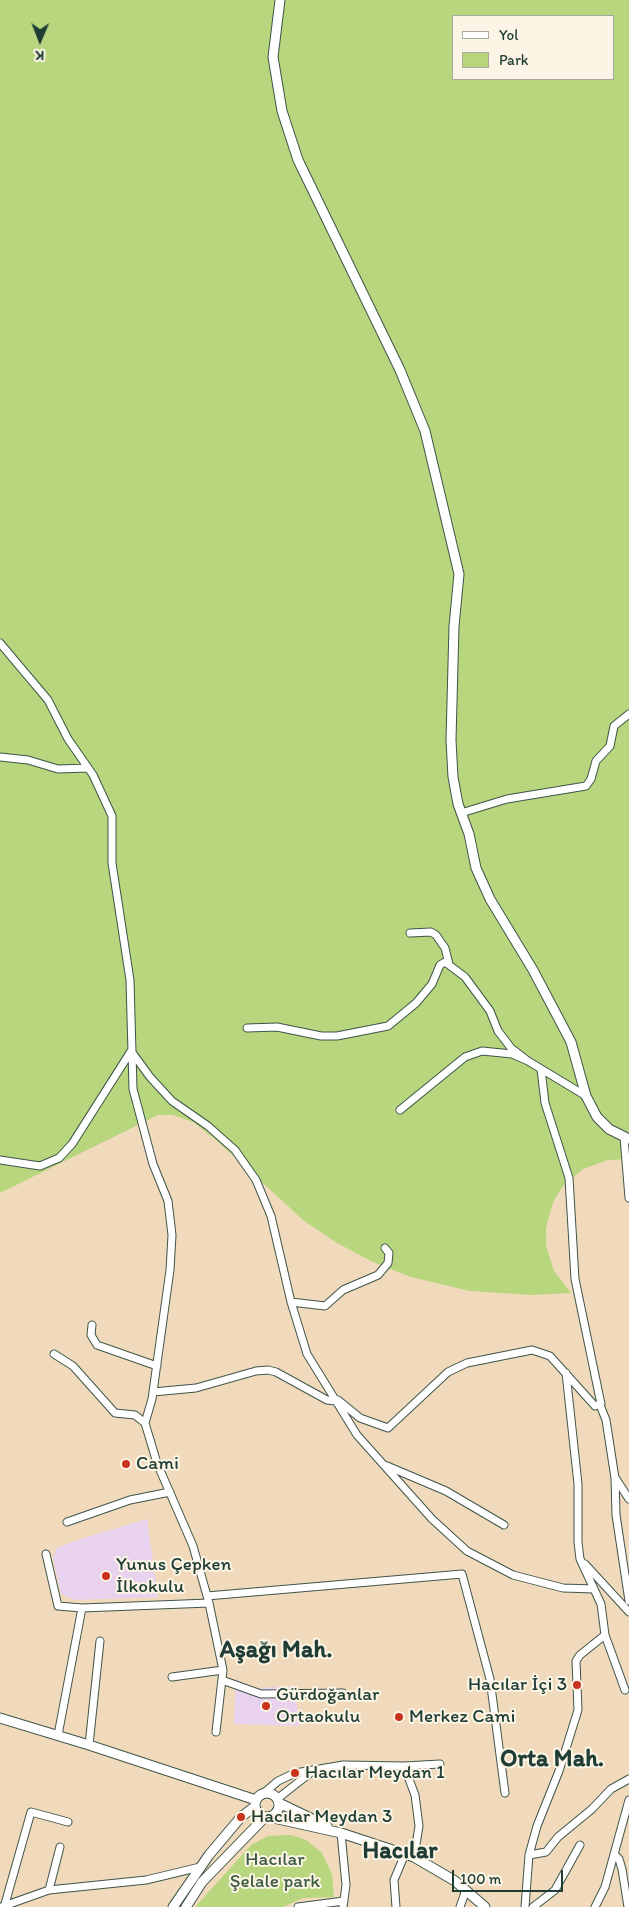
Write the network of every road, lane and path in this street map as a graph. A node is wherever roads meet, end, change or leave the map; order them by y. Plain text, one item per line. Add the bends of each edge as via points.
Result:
1 (280, 0) edge
2 (0, 643) edge
3 (629, 714) edge
4 (0, 757) edge
5 (88, 768) junction
6 (461, 813) junction
7 (410, 933) dead end
8 (449, 964) junction
9 (247, 1028) dead end
10 (131, 1051) junction
11 (528, 1061) junction
12 (541, 1069) junction
13 (586, 1096) junction
14 (400, 1110) dead end
15 (627, 1138) edge
16 (0, 1160) edge
17 (629, 1198) edge
18 (385, 1248) dead end
19 (291, 1302) junction
20 (92, 1325) dead end
21 (54, 1354) dead end
22 (157, 1366) junction
23 (566, 1373) junction
24 (153, 1392) junction
25 (335, 1400) junction
26 (600, 1406) junction
27 (145, 1424) junction
28 (384, 1464) junction
29 (615, 1478) junction
30 (170, 1492) junction
31 (629, 1498) edge
32 (67, 1522) dead end
33 (504, 1525) dead end
34 (46, 1554) dead end
35 (580, 1559) junction
36 (594, 1589) junction
37 (208, 1600) junction
38 (629, 1600) edge
39 (82, 1608) junction
40 (629, 1612) edge
41 (605, 1635) junction
42 (100, 1641) dead end
43 (223, 1670) junction
44 (172, 1677) dead end
45 (222, 1680) junction
46 (625, 1690) dead end
47 (343, 1693) dead end
48 (0, 1718) edge
49 (216, 1732) dead end
50 (58, 1735) junction
51 (89, 1745) junction
52 (440, 1764) dead end
53 (404, 1766) junction
54 (314, 1770) junction
55 (629, 1779) edge
56 (264, 1793) junction
57 (505, 1793) dead end
58 (629, 1800) edge
59 (278, 1801) junction
60 (255, 1803) junction
61 (267, 1817) junction
62 (68, 1822) dead end
63 (341, 1833) junction
64 (580, 1845) dead end
65 (60, 1846) dead end
66 (405, 1854) junction
67 (529, 1855) junction
68 (615, 1855) junction
69 (414, 1857) junction
70 (200, 1867) junction
71 (49, 1890) junction
72 (466, 1890) junction
73 (343, 1904) edge
74 (3, 1905) edge
75 (173, 1907) edge
76 (186, 1907) edge
77 (298, 1907) edge
78 (396, 1907) edge
79 (460, 1907) edge
80 (485, 1907) edge
81 (525, 1907) edge
82 (533, 1907) edge
83 (595, 1907) edge
84 (628, 1907) edge

1 - 6 street via 273,58 285,120 298,160 400,370 425,431 460,574 454,626 451,740 453,777
2 - 5 street via 48,700 68,739
3 - 6 street via 614,726 610,746 596,760 591,780 586,786 507,800
4 - 5 street via 28,760 58,769
5 - 10 street via 112,816 112,863 130,980
6 - 13 street via 476,868 490,899 571,1042
7 - 8 street via 431,932 436,935 445,948
8 - 9 street via 442,963 432,984 416,1003 388,1026 337,1036 277,1027
8 - 11 street via 465,976 478,992 498,1031
10 - 16 street via 60,1158 40,1166
10 - 19 street via 172,1101 235,1150 256,1180 271,1216
10 - 22 street via 133,1089 153,1164 168,1201 172,1235
11 - 12 street
11 - 14 street via 503,1053 473,1053
12 - 13 street
12 - 26 street via 546,1103 569,1178 575,1278
13 - 15 street via 597,1117 609,1129
15 - 17 street
18 - 19 street via 389,1253 388,1263 378,1276 343,1290 325,1306
19 - 25 street via 307,1354
20 - 22 street via 91,1335 97,1344
21 - 27 street via 73,1366 115,1413 135,1415
22 - 24 street
23 - 25 street via 550,1356 532,1350 467,1363 448,1372 388,1428 360,1418
23 - 26 street via 595,1406
23 - 35 street via 578,1484
24 - 25 street via 196,1388 256,1370 268,1370 327,1400
24 - 27 street
25 - 28 street via 357,1435
26 - 29 street via 606,1420
27 - 30 street
28 - 33 street via 446,1490
28 - 36 street via 432,1519 468,1551 513,1575 563,1588
29 - 31 street
29 - 38 street via 616,1515
30 - 32 street via 130,1500
30 - 37 street via 193,1546
34 - 39 street via 58,1606
35 - 36 street
35 - 40 street
36 - 41 street
37 - 39 street
37 - 43 street
37 - 57 street via 462,1574 490,1679
39 - 50 street
41 - 46 street
41 - 67 street via 576,1661 578,1710
42 - 51 street
43 - 44 street
43 - 45 street
45 - 47 street via 261,1694
45 - 49 street
48 - 50 street
50 - 51 street
51 - 60 street
52 - 53 street
53 - 54 street via 342,1765
53 - 69 street via 416,1803 419,1826
54 - 56 street via 295,1773
54 - 59 street
55 - 67 street via 611,1790 558,1837 546,1852
56 - 59 street via 272,1794
56 - 60 street
58 - 68 street
59 - 61 street via 278,1810
59 - 63 street
60 - 61 street via 258,1814
60 - 70 street
61 - 63 street
61 - 76 street via 202,1882
62 - 74 street via 31,1812
63 - 66 street
63 - 73 street via 346,1885
64 - 82 street via 555,1890
65 - 71 street
66 - 69 street
66 - 78 street via 394,1880
67 - 81 street
68 - 83 street via 606,1887
68 - 84 street via 622,1869
69 - 72 street
70 - 71 street via 146,1880
70 - 75 street
71 - 74 street
72 - 79 street
72 - 80 street
73 - 77 street via 304,1904

